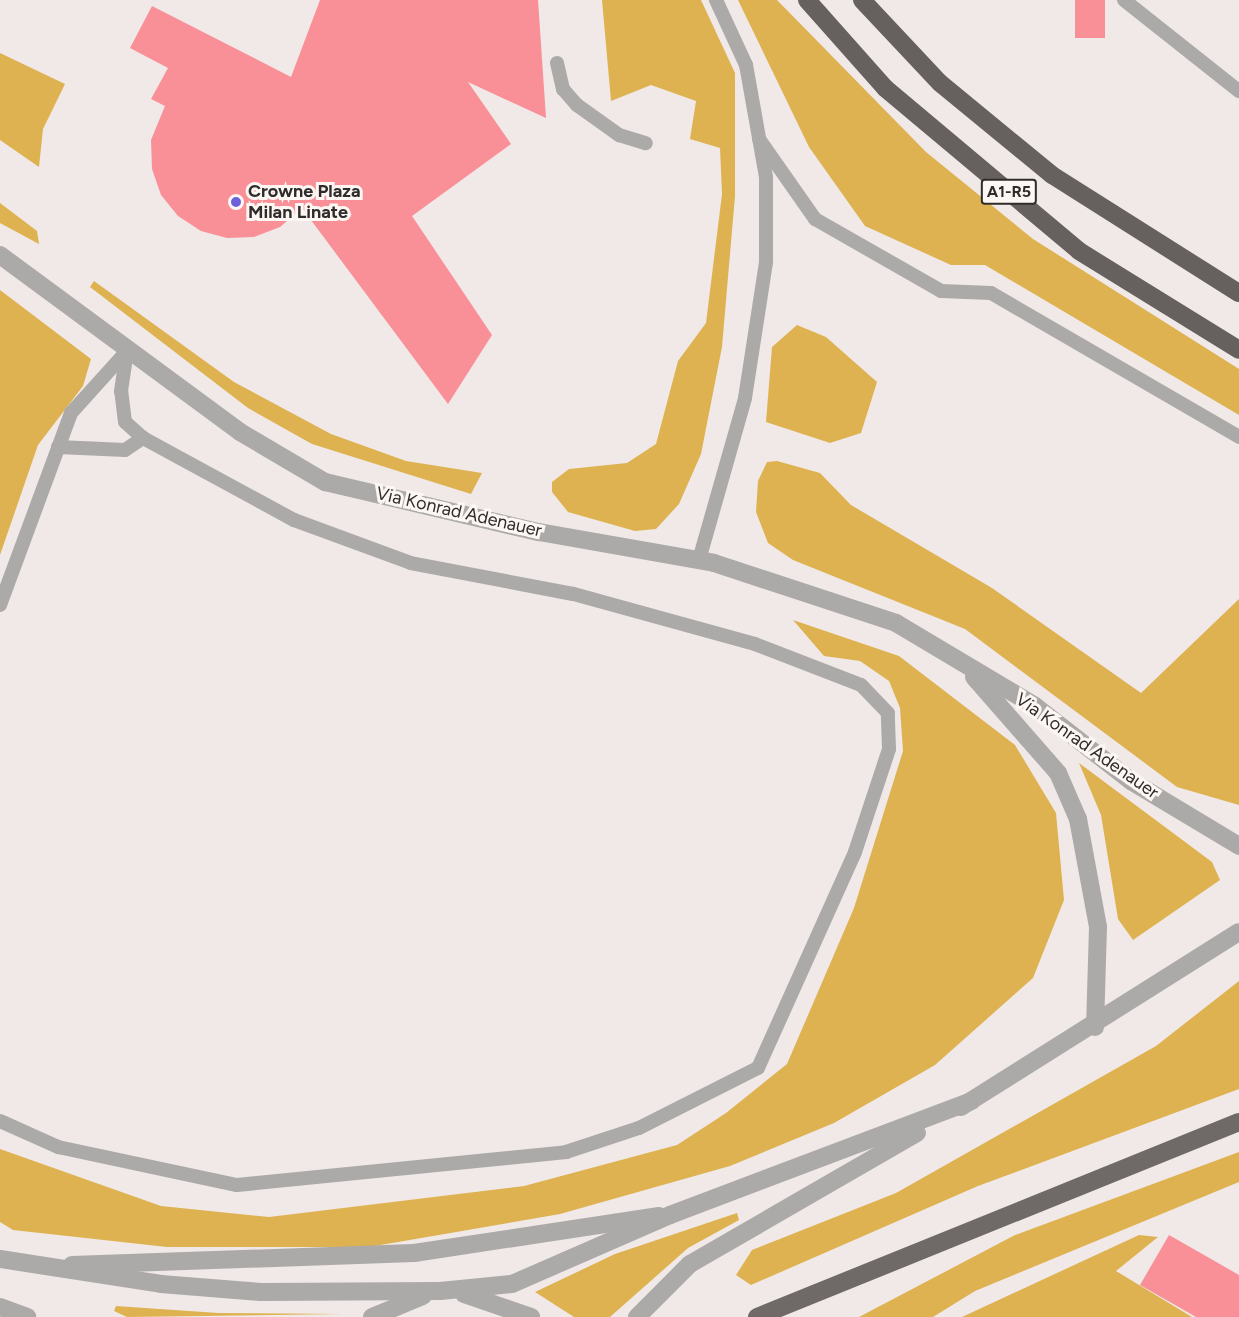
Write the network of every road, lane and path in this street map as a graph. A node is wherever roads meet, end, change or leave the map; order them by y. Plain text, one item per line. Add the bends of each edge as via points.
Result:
1 (716, 0) edge
2 (807, 0) edge
3 (862, 0) edge
4 (1124, 0) edge
5 (557, 63) dead end
6 (1239, 91) edge
7 (759, 139) junction
8 (646, 143) dead end
9 (0, 255) edge
10 (1239, 293) edge
11 (1239, 350) edge
12 (127, 351) junction
13 (143, 438) junction
14 (1239, 438) edge
15 (58, 447) junction
16 (699, 560) junction
17 (0, 605) edge
18 (965, 666) junction
19 (1239, 846) edge
20 (1239, 932) edge
21 (1095, 1026) junction
22 (971, 1101) junction
23 (0, 1121) edge
24 (1239, 1122) edge
25 (670, 1215) junction
26 (0, 1259) edge
27 (27, 1265) junction
28 (440, 1291) junction
29 (0, 1307) edge
30 (27, 1317) edge
31 (372, 1317) edge
32 (531, 1317) edge
33 (637, 1317) edge
34 (757, 1317) edge

1 - 7 lane via 746,65
2 - 11 highway, A1-R5 via 885,88 1079,252
3 - 10 highway, A1-R5 via 940,83 1052,175
4 - 6 lane
5 - 8 lane via 563,88 577,105 619,135
7 - 14 lane via 815,219 941,291 991,293
7 - 16 lane via 766,177 766,262 745,398
9 - 12 street, Via Konrad Adenauer
12 - 13 lane via 121,391 125,422
12 - 15 lane via 71,413
12 - 16 street, Via Konrad Adenauer via 240,432 325,482 539,532
13 - 15 lane via 125,450
13 - 23 lane via 294,520 411,563 573,594 755,644 861,685 888,713 890,749 855,852 758,1068 639,1128 566,1152 237,1185 58,1147
15 - 17 lane
16 - 18 street, Via Konrad Adenauer via 896,622
18 - 19 street, Via Konrad Adenauer via 1035,706 1131,781
18 - 21 street, Via Konrad Adenauer via 1058,773 1078,819 1098,927
20 - 21 street
21 - 22 street
22 - 25 street
22 - 33 street via 690,1264
24 - 34 highway
25 - 27 street via 414,1252
25 - 28 street via 512,1284
26 - 27 street
27 - 28 street via 261,1292
28 - 31 street
28 - 32 street via 477,1296
29 - 30 street

